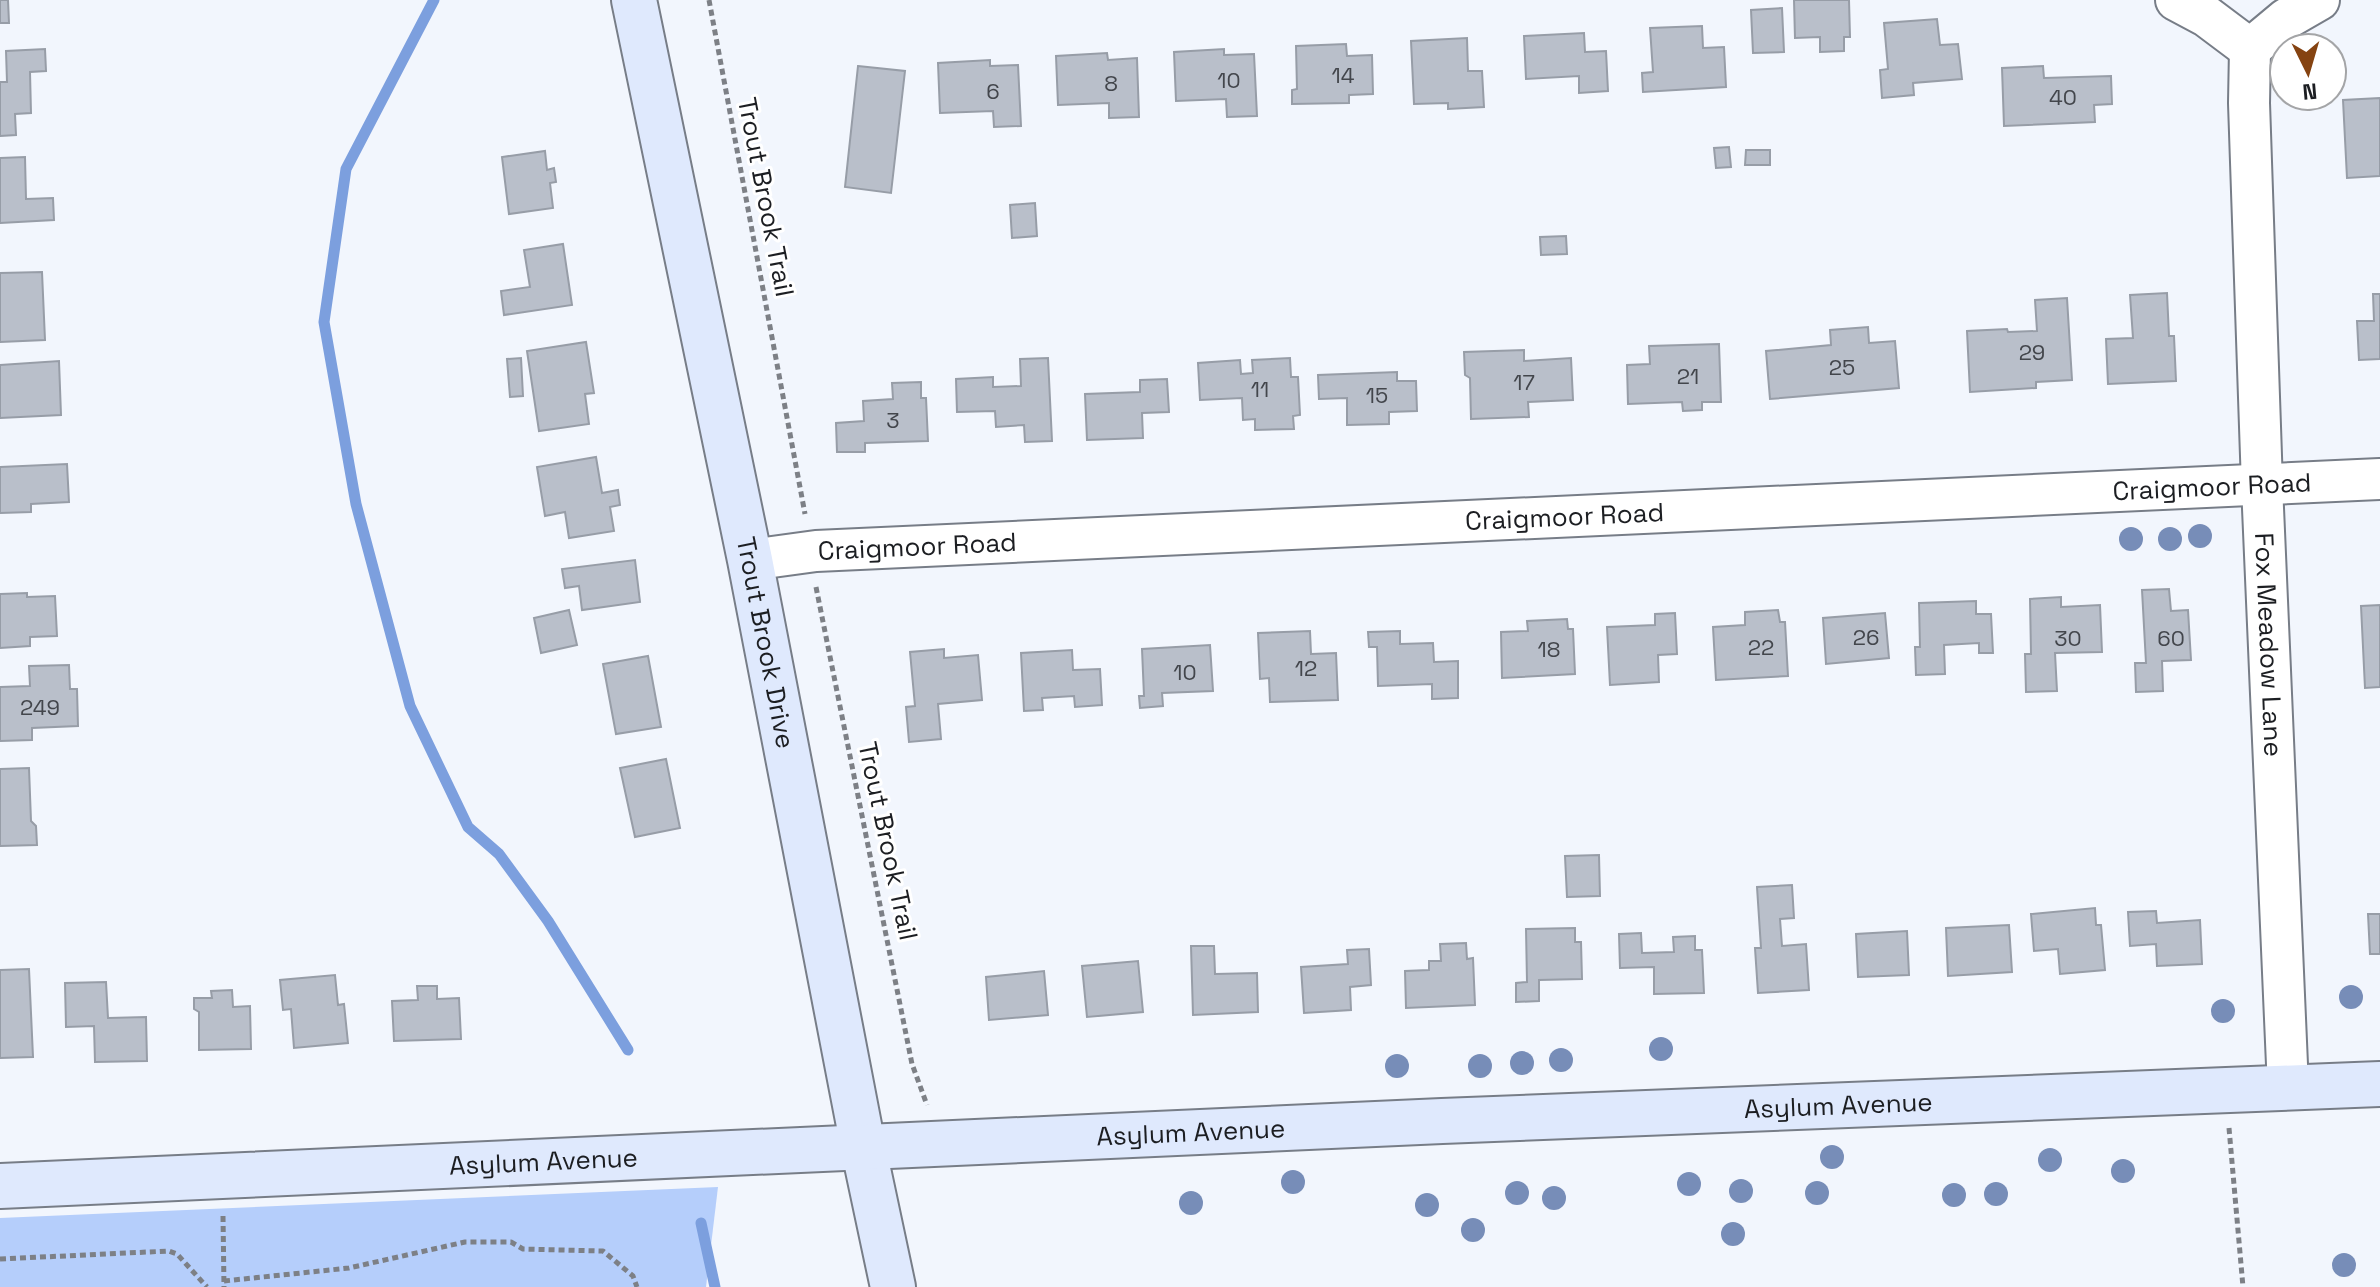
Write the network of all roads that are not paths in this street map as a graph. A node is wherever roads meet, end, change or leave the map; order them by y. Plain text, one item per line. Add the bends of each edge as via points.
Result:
1 (634, 0) edge
2 (2176, 0) edge
3 (2319, 0) edge
4 (2250, 49) junction
5 (2380, 479) edge
6 (2262, 485) junction
7 (750, 560) junction
8 (2380, 1084) edge
9 (2288, 1088) junction
10 (863, 1146) junction
11 (0, 1186) edge
12 (893, 1287) edge

1 - 7 main road, Trout Brook Drive
2 - 4 street
3 - 4 street
4 - 6 street, Fox Meadow Lane
5 - 6 street, Craigmoor Road
6 - 7 street, Craigmoor Road via 816,551
6 - 9 street, Fox Meadow Lane
7 - 10 main road, Trout Brook Drive
8 - 9 main road, Asylum Avenue
9 - 10 main road, Asylum Avenue
10 - 11 main road, Asylum Avenue
10 - 12 main road, Trout Brook Drive

